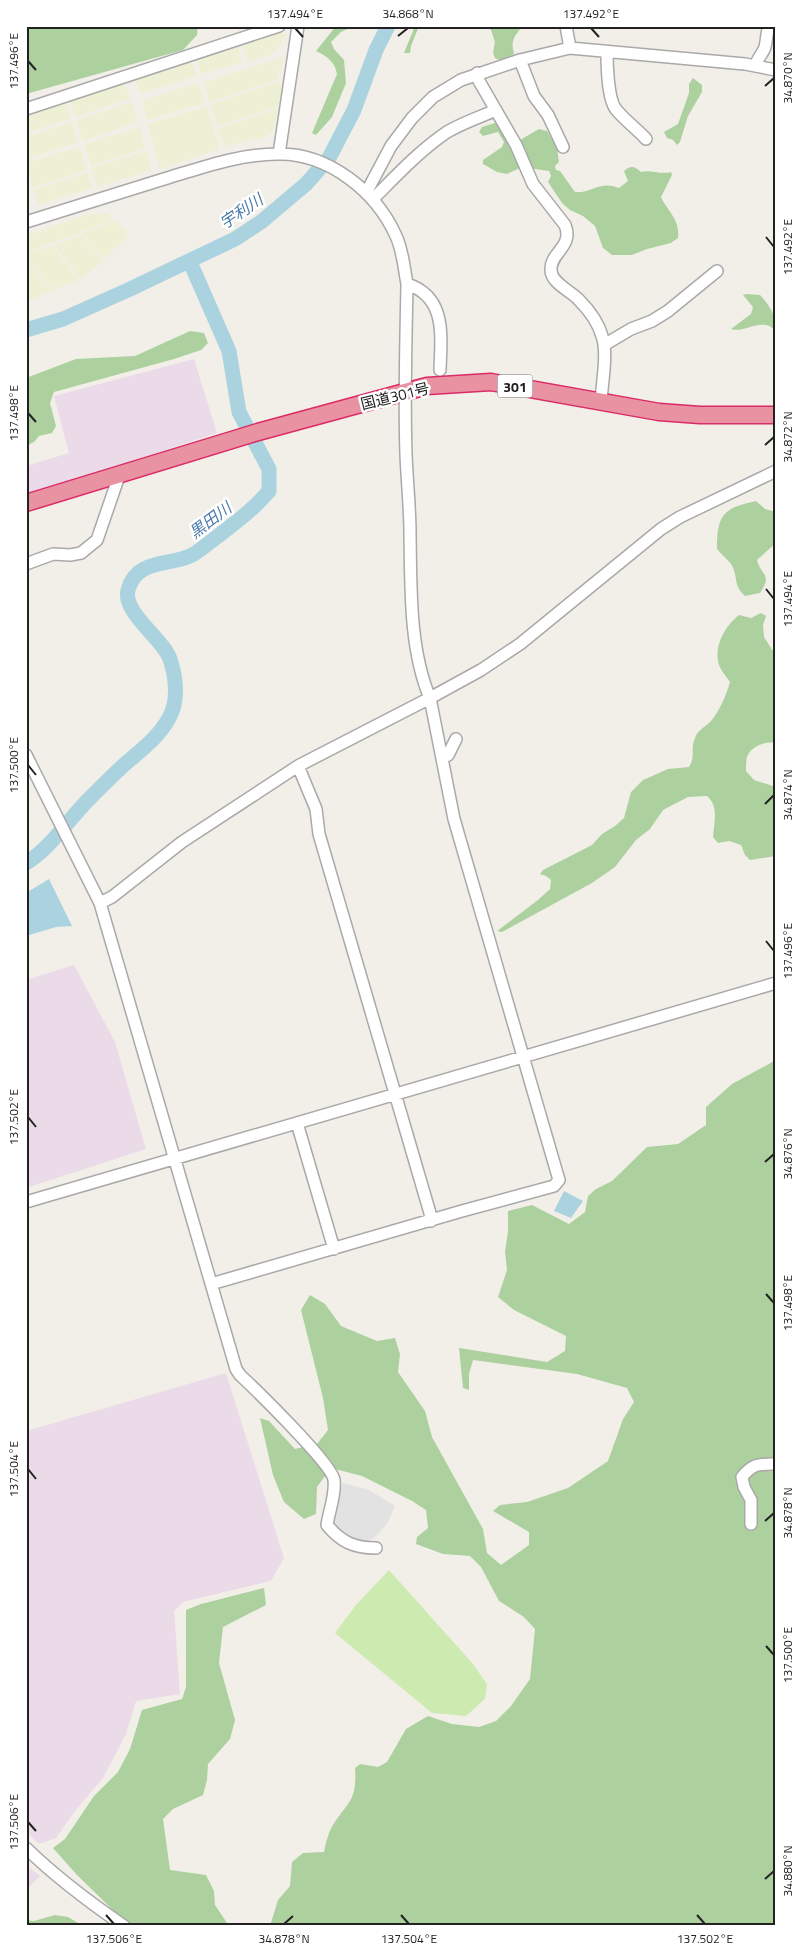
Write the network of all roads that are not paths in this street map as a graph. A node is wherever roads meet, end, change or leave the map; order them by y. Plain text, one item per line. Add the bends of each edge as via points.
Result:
1 (279, 26) edge
2 (298, 26) edge
3 (566, 26) edge
4 (769, 27) edge
5 (570, 48) junction
6 (608, 52) junction
7 (520, 60) junction
8 (756, 65) junction
9 (776, 70) edge
10 (477, 73) junction
11 (26, 109) edge
12 (496, 110) junction
13 (646, 140) dead end
14 (563, 147) dead end
15 (279, 154) junction
16 (369, 196) junction
17 (26, 222) edge
18 (717, 271) dead end
19 (406, 284) junction
20 (604, 345) junction
21 (440, 370) dead end
22 (406, 392) junction
23 (601, 401) junction
24 (776, 415) edge
25 (776, 471) edge
26 (119, 476) junction
27 (26, 503) edge
28 (26, 564) edge
29 (430, 698) junction
30 (456, 739) dead end
31 (26, 755) edge
32 (442, 758) junction
33 (298, 766) junction
34 (100, 903) junction
35 (776, 983) edge
36 (522, 1057) junction
37 (395, 1093) junction
38 (297, 1122) junction
39 (175, 1158) junction
40 (26, 1202) edge
41 (431, 1221) junction
42 (334, 1250) junction
43 (211, 1284) junction
44 (776, 1464) edge
45 (750, 1524) dead end
46 (376, 1548) dead end
47 (26, 1848) edge
48 (124, 1926) edge

1 - 11 street
2 - 15 street
3 - 5 street
4 - 8 street via 765,48
5 - 6 street
5 - 7 street
6 - 8 street
6 - 13 street via 611,100
7 - 10 street
7 - 14 street via 534,96 548,115
8 - 9 street
10 - 12 street
10 - 16 street via 444,89 425,104 392,146
12 - 16 street via 449,131
12 - 20 street via 533,184 568,232 550,271 554,279 593,316
15 - 16 street via 324,164 342,173
15 - 17 street via 247,155
16 - 19 street via 397,237
18 - 20 street via 668,311
19 - 21 street via 420,290 438,311
19 - 22 street
20 - 23 street
22 - 23 highway, 国道301号 / 301 via 427,386 491,382
22 - 26 highway, 国道301号 / 301 via 258,432
22 - 29 street via 410,581 416,641
23 - 24 highway, 国道301号 / 301 via 660,412
25 - 29 street via 680,516 520,644
26 - 27 highway, 国道301号 / 301
26 - 28 street via 97,540 81,553 52,554
29 - 32 street
29 - 33 street
30 - 32 street via 448,755
31 - 34 street
32 - 36 street via 454,820
33 - 34 street via 182,842
33 - 37 street via 316,809 319,834
34 - 39 street
35 - 36 street
36 - 37 street
36 - 41 street via 559,1180 554,1186
37 - 38 street
37 - 41 street
38 - 39 street
38 - 42 street
39 - 40 street
39 - 43 street
41 - 42 street
42 - 43 street
43 - 46 street via 236,1369 332,1471 334,1487 327,1525 354,1546
44 - 45 street via 759,1464 742,1477 751,1500
47 - 48 street via 85,1899

